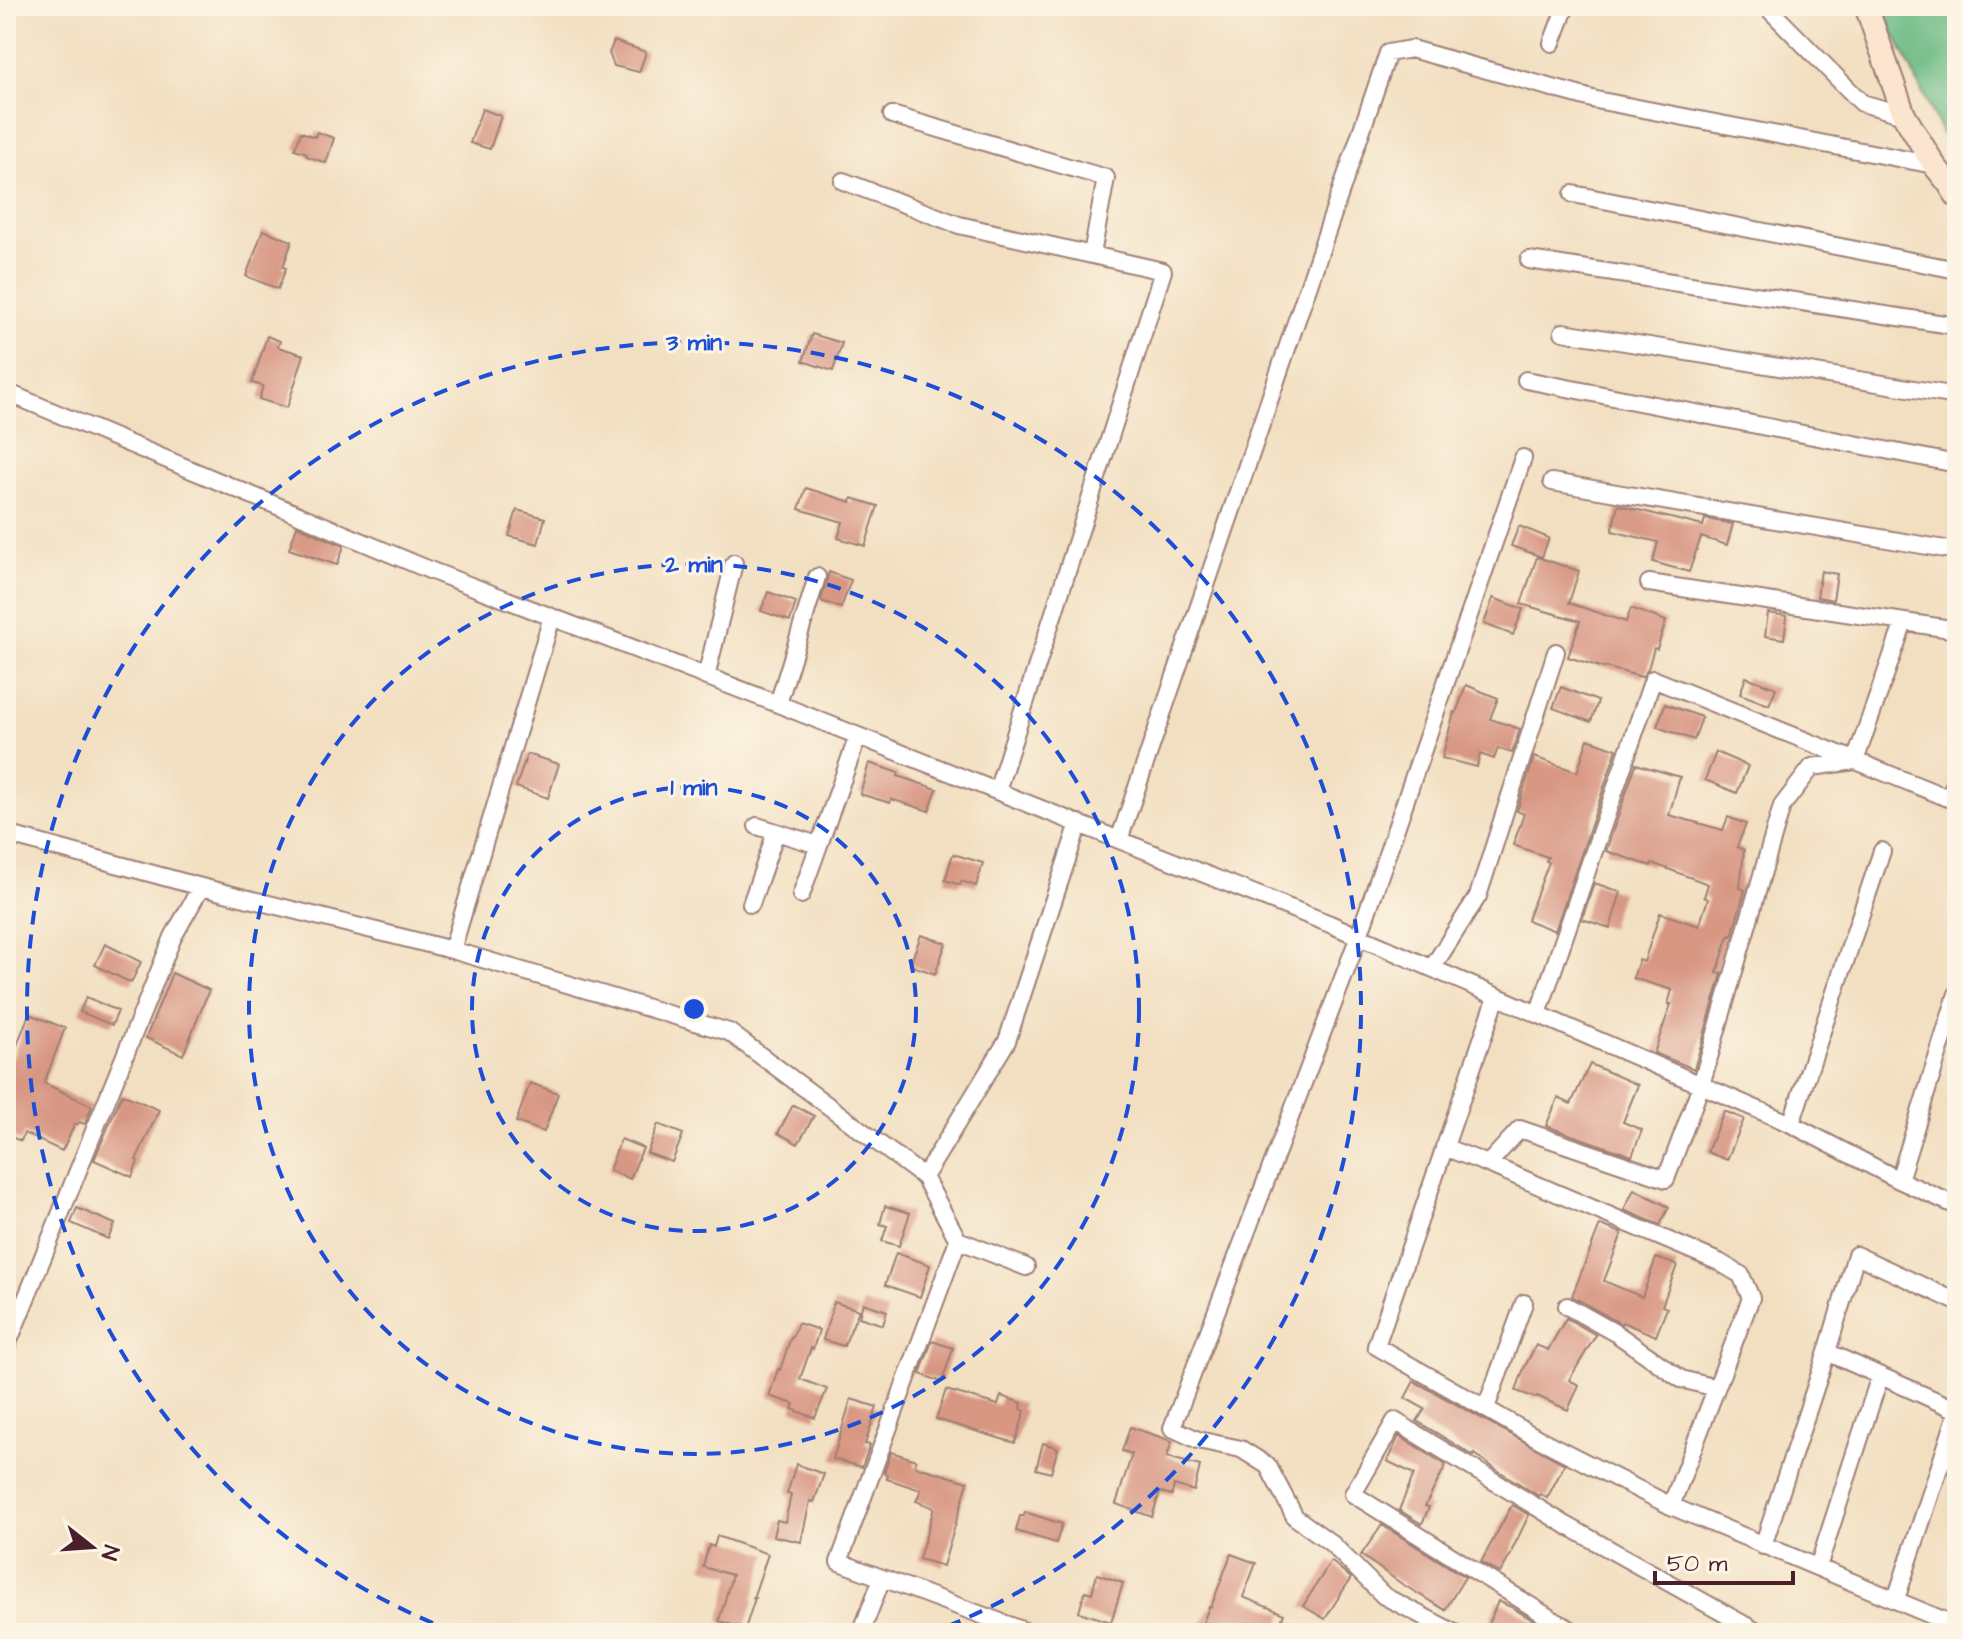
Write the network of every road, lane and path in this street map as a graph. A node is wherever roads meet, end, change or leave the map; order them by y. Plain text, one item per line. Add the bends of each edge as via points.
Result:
1 (1566, 6) edge
2 (1766, 6) edge
3 (1866, 6) edge
4 (1552, 43) dead end
5 (892, 115) dead end
6 (1904, 115) junction
7 (1934, 165) junction
8 (843, 181) dead end
9 (1573, 194) dead end
10 (1957, 196) edge
11 (1092, 254) junction
12 (1529, 260) dead end
13 (1957, 270) edge
14 (1957, 326) edge
15 (1563, 332) dead end
16 (1526, 380) dead end
17 (6, 392) edge
18 (1957, 396) edge
19 (1523, 458) dead end
20 (1957, 464) edge
21 (1552, 482) dead end
22 (1957, 551) edge
23 (734, 563) dead end
24 (817, 577) dead end
25 (1649, 583) dead end
26 (552, 617) junction
27 (1904, 622) junction
28 (1957, 630) edge
29 (1556, 652) dead end
30 (706, 677) junction
31 (778, 704) junction
32 (858, 736) junction
33 (1855, 761) junction
34 (1957, 779) edge
35 (997, 791) junction
36 (1079, 823) junction
37 (757, 826) dead end
38 (776, 832) junction
39 (6, 834) edge
40 (1119, 840) junction
41 (818, 845) junction
42 (1882, 851) dead end
43 (201, 887) junction
44 (801, 895) dead end
45 (751, 904) dead end
46 (1359, 936) junction
47 (452, 950) junction
48 (1432, 968) junction
49 (1957, 994) edge
50 (1497, 996) junction
51 (1538, 1014) junction
52 (1701, 1085) junction
53 (1791, 1124) junction
54 (1444, 1147) junction
55 (1488, 1164) junction
56 (924, 1177) junction
57 (1899, 1180) junction
58 (1957, 1206) edge
59 (958, 1240) junction
60 (1026, 1267) dead end
61 (1957, 1302) edge
62 (1524, 1303) dead end
63 (1567, 1306) dead end
64 (6, 1348) edge
65 (1827, 1352) junction
66 (1880, 1376) junction
67 (1716, 1388) junction
68 (1486, 1408) junction
69 (1957, 1412) edge
70 (1671, 1506) junction
71 (1763, 1546) junction
72 (1818, 1567) junction
73 (882, 1578) junction
74 (1896, 1599) junction
75 (1957, 1626) edge
76 (861, 1633) edge
77 (1030, 1633) edge
78 (1455, 1633) edge
79 (1577, 1633) edge
80 (1759, 1633) edge

1 - 4 street
2 - 6 street via 1862,103
3 - 6 street
5 - 11 street via 1106,178
6 - 7 street
7 - 10 street
7 - 40 street via 1596,100 1411,49 1388,53
8 - 11 street via 959,225
9 - 13 street
11 - 35 street via 1163,271
12 - 14 street
15 - 18 street
16 - 20 street
17 - 26 street
19 - 46 street
21 - 22 street
23 - 30 street
24 - 31 street
25 - 27 street
26 - 30 street
26 - 47 street
27 - 28 street
27 - 33 street
29 - 48 street via 1478,896
30 - 31 street
31 - 32 street
32 - 35 street
32 - 41 street
33 - 34 street via 1948,798
33 - 51 street via 1653,679
33 - 52 street via 1812,767 1782,806
35 - 36 street
36 - 40 street
36 - 56 street via 1007,1041
37 - 38 street
38 - 41 street
38 - 45 street
39 - 43 street
40 - 46 street
41 - 44 street
42 - 53 street
43 - 47 street
43 - 64 street via 173,937
46 - 48 street
46 - 78 street via 1172,1428 1241,1449 1268,1466 1295,1517 1331,1543 1384,1596
47 - 56 street via 729,1032
48 - 50 street
49 - 57 street
50 - 51 street
50 - 54 street
51 - 52 street
52 - 53 street
52 - 55 street via 1666,1179 1520,1129
53 - 57 street
54 - 55 street
54 - 68 street via 1376,1346
55 - 67 street via 1741,1275 1751,1298
56 - 59 street
57 - 58 street
59 - 60 street
59 - 73 street via 839,1562
61 - 65 street via 1856,1255
62 - 68 street
63 - 67 street via 1681,1379
65 - 66 street
65 - 71 street
66 - 69 street
66 - 72 street
67 - 70 street
68 - 70 street
69 - 74 street
70 - 71 street
71 - 72 street
72 - 74 street
73 - 76 street
73 - 77 street
74 - 75 street
79 - 80 street via 1353,1494 1395,1421

